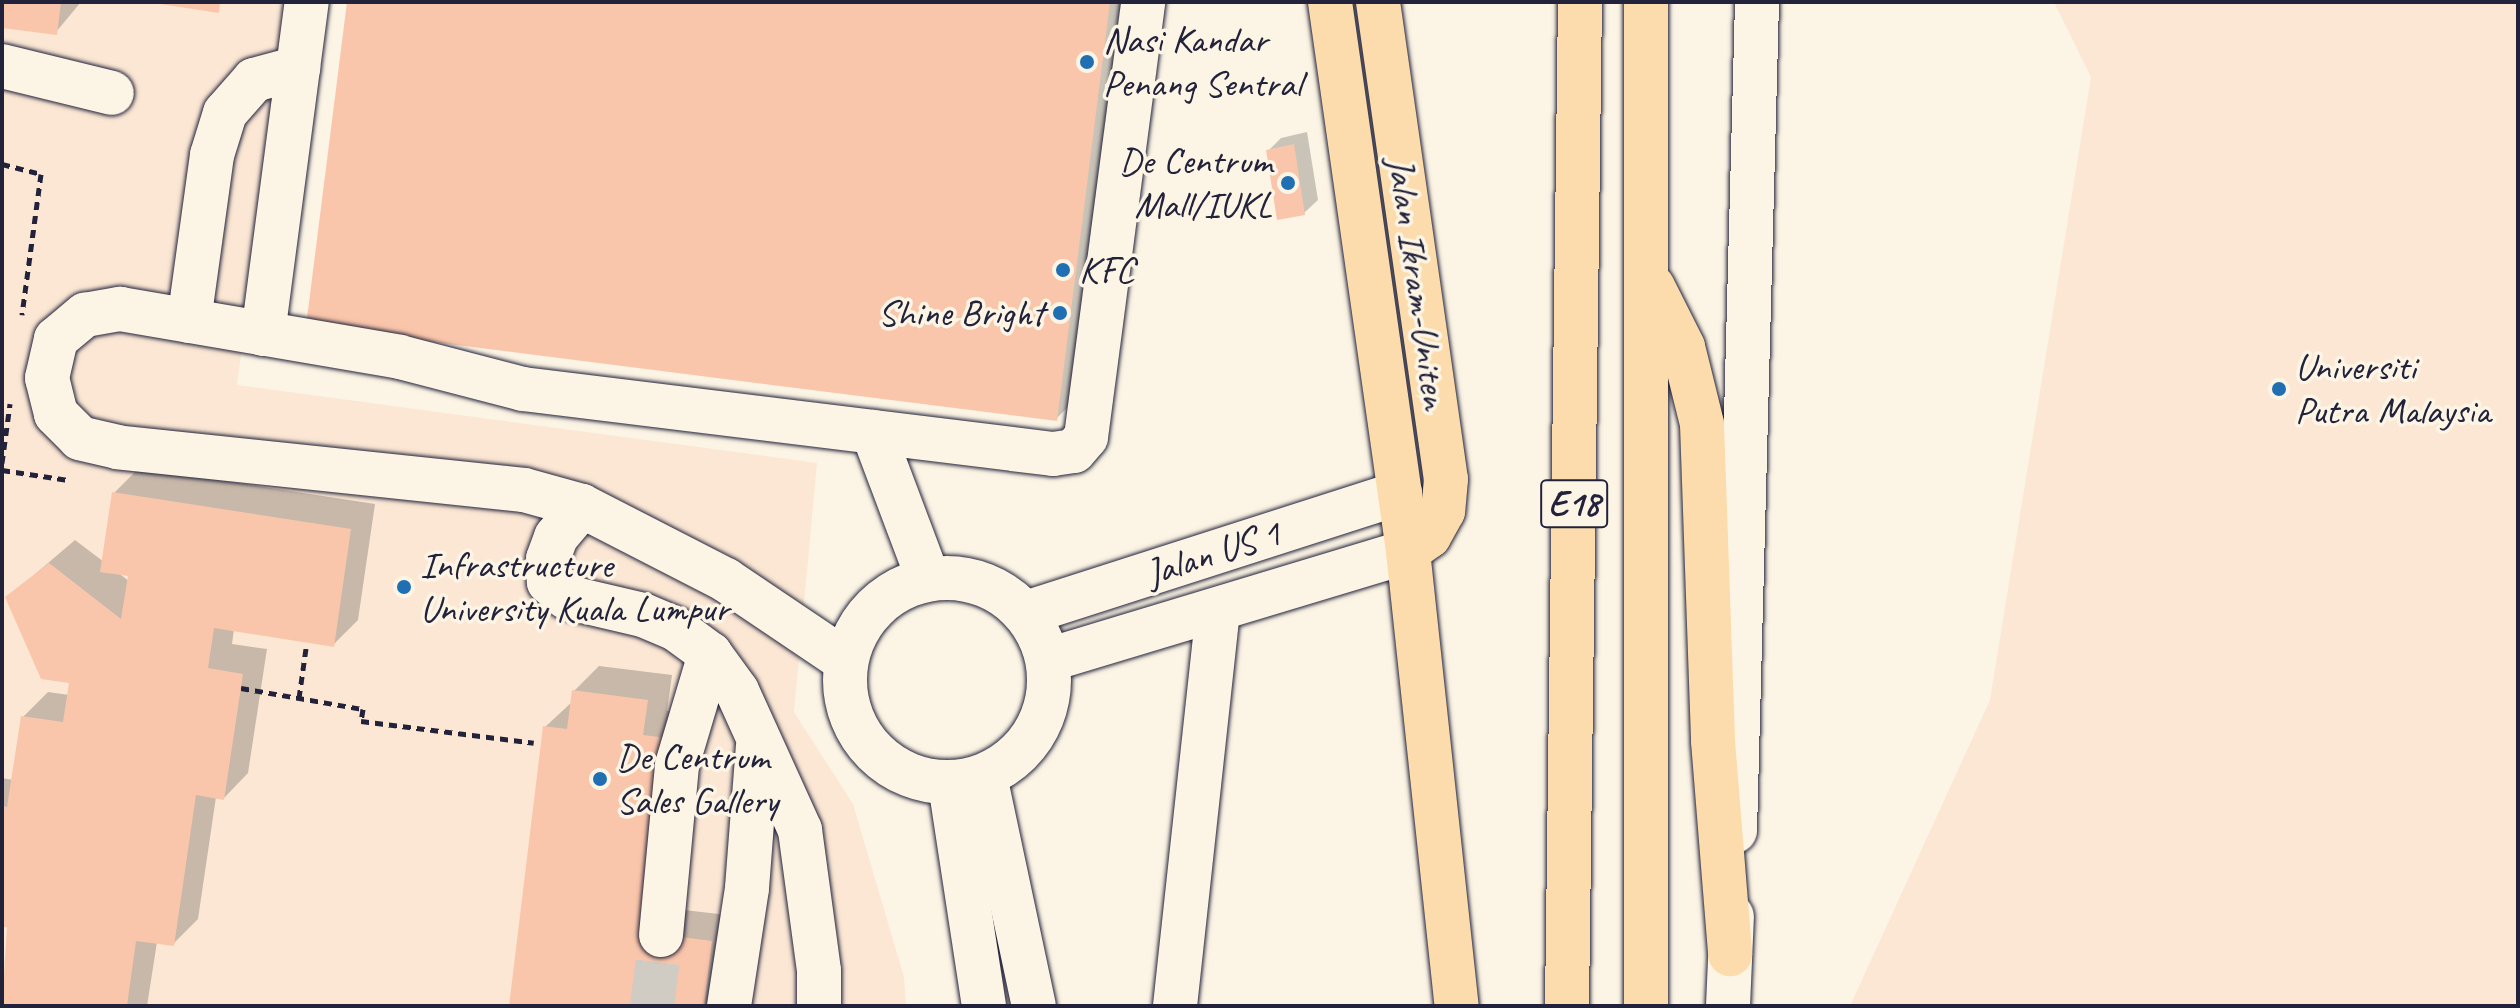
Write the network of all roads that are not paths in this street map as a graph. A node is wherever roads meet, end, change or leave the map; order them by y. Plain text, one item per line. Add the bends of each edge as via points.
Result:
1 (307, 2) edge
2 (1143, 2) edge
3 (1330, 2) edge
4 (1378, 2) edge
5 (1646, 2) edge
6 (1757, 2) edge
7 (1578, 14) edge
8 (2, 66) edge
9 (298, 68) junction
10 (112, 93) dead end
11 (1649, 278) junction
12 (189, 321) junction
13 (263, 334) junction
14 (873, 432) junction
15 (1400, 493) junction
16 (582, 506) junction
17 (1408, 551) junction
18 (928, 578) junction
19 (1218, 611) junction
20 (1026, 613) junction
21 (710, 654) junction
22 (1048, 660) junction
23 (846, 661) junction
24 (758, 735) junction
25 (967, 780) junction
26 (747, 888) junction
27 (810, 899) junction
28 (661, 935) tunnel mouth
29 (1730, 954) junction
30 (729, 1006) edge
31 (819, 1006) edge
32 (984, 1006) edge
33 (1034, 1006) edge
34 (1175, 1006) edge
35 (1457, 1006) edge
36 (1567, 1006) edge
37 (1646, 1006) edge
38 (1728, 1006) edge

1 - 9 street
2 - 14 street via 1086,437 1074,451 1053,454
3 - 15 main road, Jalan Ikram-Uniten
4 - 17 main road, Jalan Ikram-Uniten via 1446,479 1443,511 1429,536
5 - 11 main road, E18
6 - 29 street
7 - 36 main road, E18
8 - 10 street
9 - 12 street via 254,80 225,113 212,155
9 - 13 street
11 - 29 main road via 1683,347 1702,424 1713,741
11 - 37 main road, E18
12 - 13 street
12 - 16 street via 120,309 85,315 56,339 47,378 56,414 80,438 118,447 524,490
13 - 14 street via 402,347
14 - 18 street
15 - 17 main road, Jalan Ikram-Uniten
15 - 20 street, Jalan US 1
16 - 21 street via 556,537 548,559 549,582 566,597 643,615 676,629
16 - 23 street via 726,580
17 - 19 street, Jalan US 1
17 - 35 main road, Jalan Ikram-Uniten
18 - 20 street via 982,582
18 - 23 street via 899,588 874,606 856,631
19 - 22 street, Jalan US 1
19 - 34 street
20 - 22 street
21 - 24 street
21 - 28 street via 677,765
22 - 25 street via 1049,696 1037,730 1015,757
23 - 25 street via 844,692 853,722 869,747 892,768 920,780
24 - 26 street
24 - 27 street via 800,830
25 - 32 street
25 - 33 street
26 - 27 street
26 - 30 street
27 - 31 street
29 - 38 street

